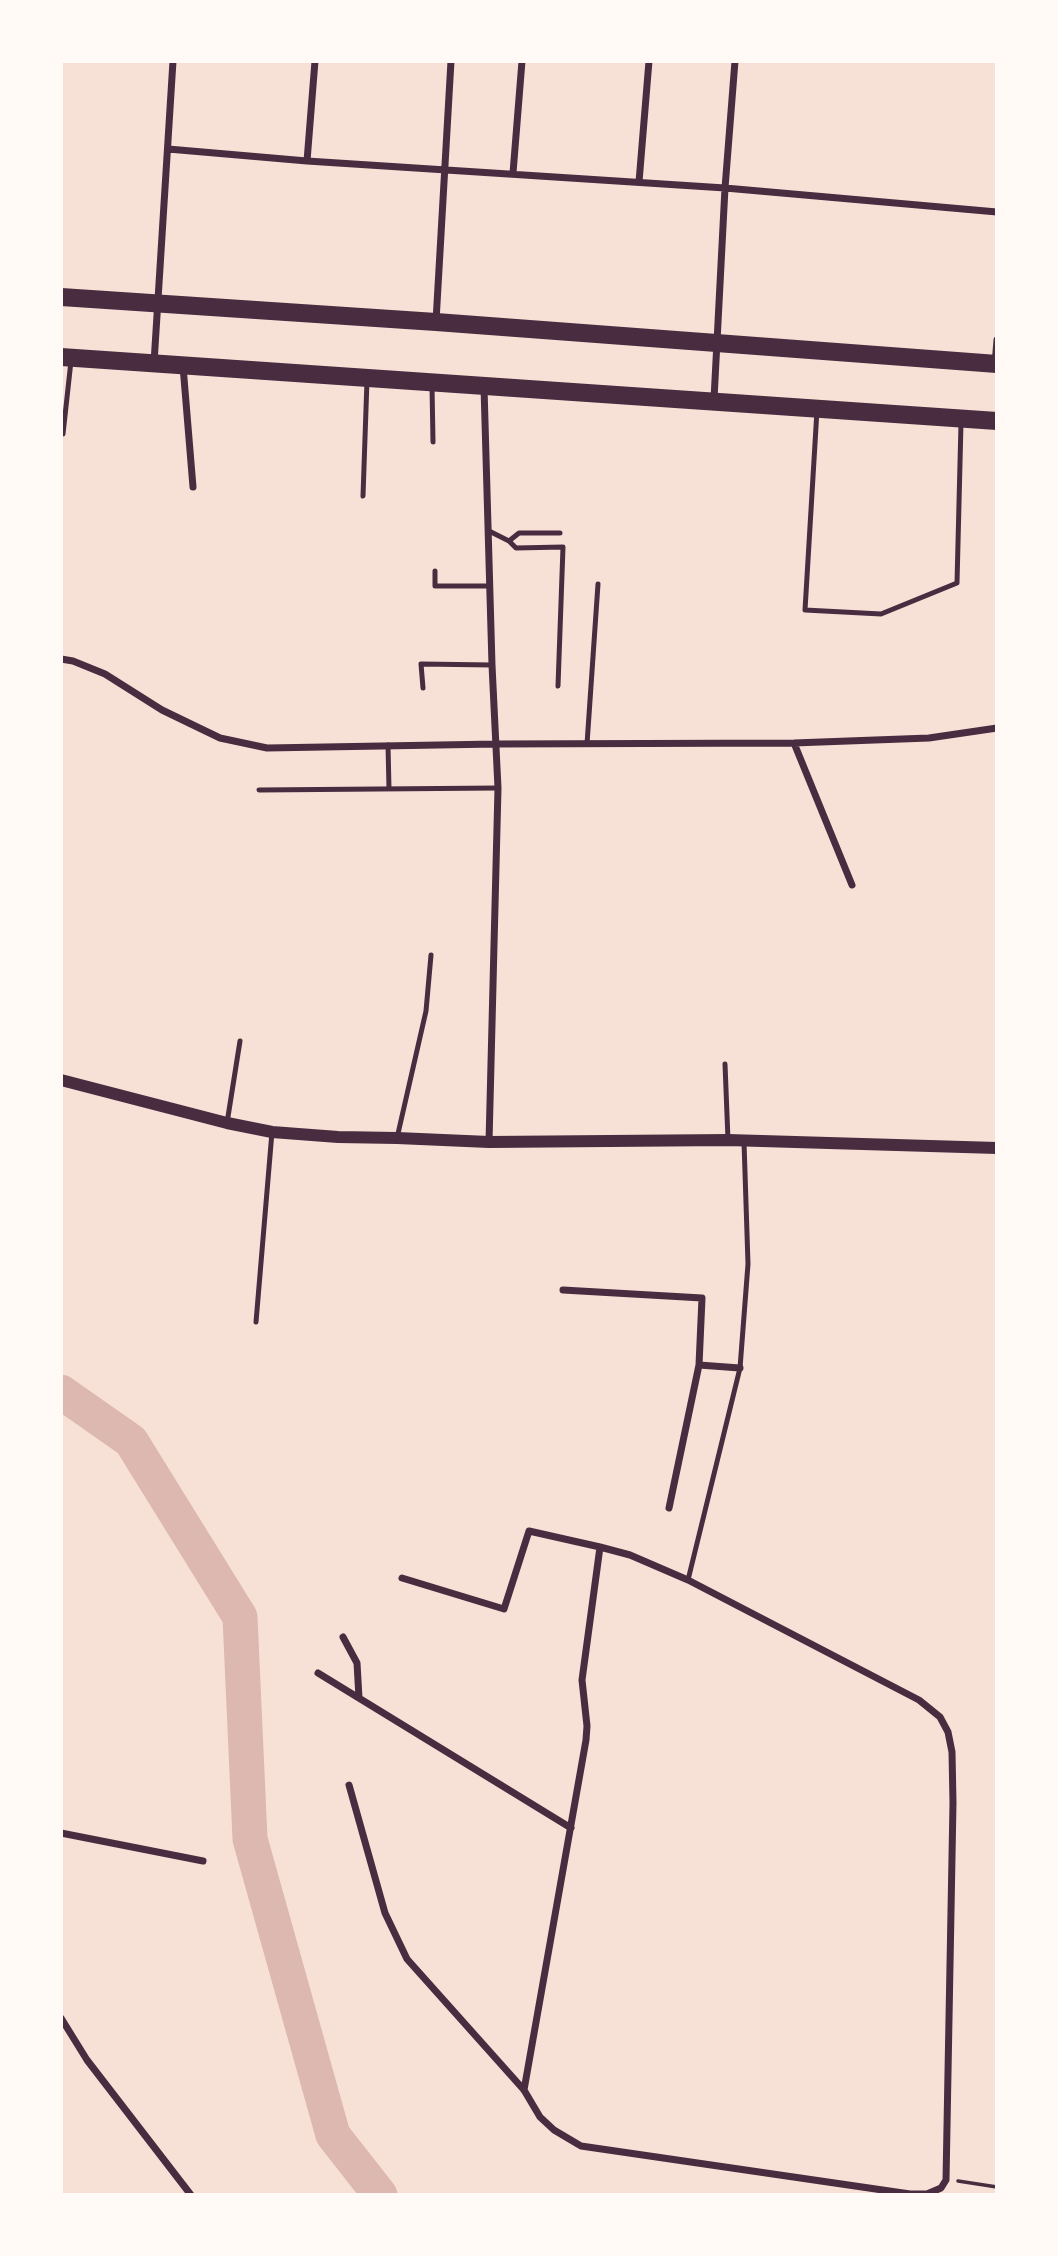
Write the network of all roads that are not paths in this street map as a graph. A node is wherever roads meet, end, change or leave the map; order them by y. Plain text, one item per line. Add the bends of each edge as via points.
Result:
1 (173, 61) edge
2 (315, 61) edge
3 (451, 61) edge
4 (522, 61) edge
5 (649, 61) edge
6 (735, 61) edge
7 (168, 149) junction
8 (307, 161) junction
9 (444, 169) junction
10 (513, 173) junction
11 (639, 183) junction
12 (724, 188) junction
13 (997, 212) edge
14 (61, 298) edge
15 (158, 304) junction
16 (436, 322) junction
17 (997, 340) edge
18 (716, 345) junction
19 (66, 357) edge
20 (154, 363) junction
21 (996, 364) edge
22 (183, 365) junction
23 (367, 377) junction
24 (432, 382) junction
25 (484, 386) junction
26 (714, 402) junction
27 (817, 410) junction
28 (961, 419) junction
29 (997, 421) edge
30 (61, 434) edge
31 (433, 442) dead end
32 (193, 487) dead end
33 (363, 496) dead end
34 (489, 531) junction
35 (560, 533) dead end
36 (509, 541) junction
37 (435, 570) dead end
38 (598, 584) dead end
39 (489, 586) junction
40 (61, 659) edge
41 (492, 665) junction
42 (558, 686) dead end
43 (422, 688) dead end
44 (997, 728) edge
45 (794, 743) junction
46 (496, 744) junction
47 (587, 744) junction
48 (388, 745) junction
49 (498, 788) junction
50 (389, 789) junction
51 (259, 790) dead end
52 (852, 885) dead end
53 (431, 954) dead end
54 (240, 1041) dead end
55 (724, 1064) dead end
56 (61, 1080) edge
57 (227, 1123) junction
58 (272, 1132) junction
59 (397, 1138) junction
60 (728, 1140) junction
61 (744, 1141) junction
62 (489, 1142) junction
63 (997, 1148) edge
64 (563, 1290) dead end
65 (256, 1322) dead end
66 (699, 1365) junction
67 (740, 1368) junction
68 (669, 1508) dead end
69 (600, 1547) junction
70 (402, 1578) dead end
71 (688, 1580) junction
72 (343, 1637) dead end
73 (318, 1673) dead end
74 (359, 1698) junction
75 (349, 1785) dead end
76 (571, 1828) junction
77 (61, 1833) edge
78 (203, 1861) dead end
79 (61, 2018) edge
80 (524, 2090) junction
81 (889, 2193) edge
82 (191, 2195) edge

1 - 7 street
2 - 8 street
3 - 9 street
4 - 10 street
5 - 11 street
6 - 12 street
7 - 8 street
7 - 15 street
8 - 9 street
9 - 10 street
9 - 16 street
10 - 11 street
11 - 12 street
12 - 13 street
12 - 18 street
14 - 15 main road
15 - 16 main road
15 - 20 street
16 - 18 main road
17 - 21 street
18 - 21 main road
18 - 26 street
19 - 20 main road
19 - 30 lane
20 - 22 main road
22 - 23 main road
22 - 32 street
23 - 24 main road
23 - 33 lane
24 - 25 main road
24 - 31 lane
25 - 26 main road
25 - 34 street
26 - 27 main road
27 - 28 main road
27 - 28 lane via 805,610 881,614 957,583
28 - 29 main road
34 - 36 lane
34 - 39 street
35 - 36 lane via 519,533
36 - 42 lane via 516,548 562,547
37 - 39 lane via 435,586
38 - 47 lane
39 - 41 street
40 - 48 street via 105,674 162,710 220,737 267,748
41 - 43 lane via 421,664
41 - 46 street
44 - 45 street via 929,737
45 - 47 street
45 - 52 street
46 - 47 street
46 - 48 street
46 - 49 street
48 - 50 lane
49 - 50 lane
49 - 62 street
50 - 51 lane
53 - 59 lane via 426,1011
54 - 57 lane
55 - 60 lane
56 - 57 street
57 - 58 street
58 - 59 street
58 - 65 lane
59 - 62 street
60 - 61 street
60 - 62 street
61 - 63 street
61 - 67 lane via 748,1264
64 - 66 street via 702,1298
66 - 67 street
66 - 68 street
67 - 71 lane
69 - 70 street via 529,1531 503,1609
69 - 71 street
69 - 76 street via 582,1680 587,1726
71 - 81 street via 919,1700 940,1717 948,1732 953,1803 946,2180 927,2194
72 - 74 street via 357,1663
73 - 74 street
74 - 76 street
75 - 80 street via 385,1913 407,1959
76 - 80 street
77 - 78 street
79 - 82 street via 87,2060
80 - 81 street via 540,2117 581,2146

